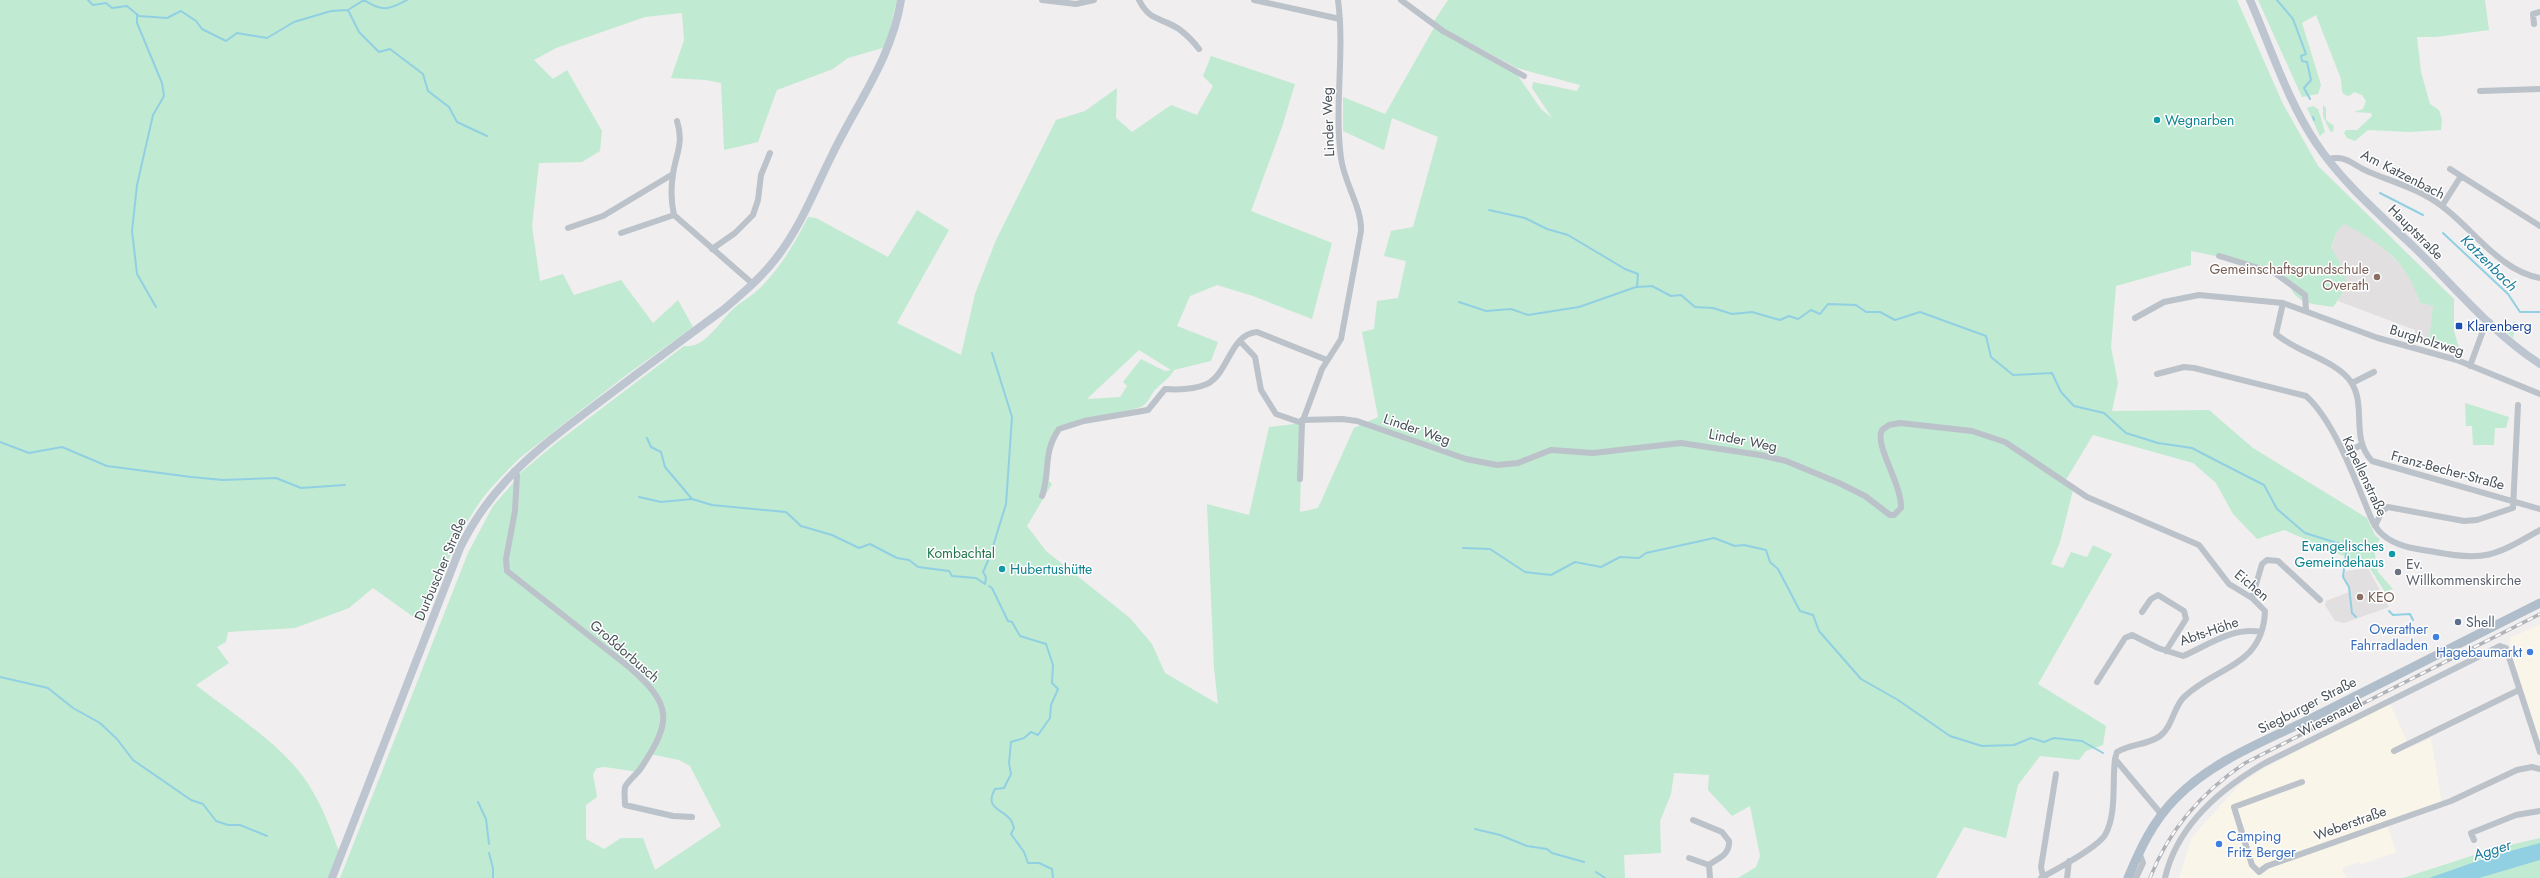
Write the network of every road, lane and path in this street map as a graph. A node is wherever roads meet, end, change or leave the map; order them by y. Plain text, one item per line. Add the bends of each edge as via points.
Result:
1 (901, 0) edge
2 (1042, 0) edge
3 (1094, 0) edge
4 (1139, 0) edge
5 (1254, 0) edge
6 (1338, 0) edge
7 (1401, 0) edge
8 (2250, 0) edge
9 (2540, 12) edge
10 (1340, 19) junction
11 (2534, 24) dead end
12 (1200, 49) dead end
13 (1524, 76) dead end
14 (2540, 89) edge
15 (2480, 92) dead end
16 (677, 121) dead end
17 (770, 153) dead end
18 (2328, 159) junction
19 (2450, 169) dead end
20 (673, 174) junction
21 (2461, 176) junction
22 (2442, 206) junction
23 (674, 215) junction
24 (2540, 226) edge
25 (568, 228) dead end
26 (621, 233) dead end
27 (712, 249) junction
28 (2219, 256) dead end
29 (2540, 278) edge
30 (753, 284) junction
31 (2283, 303) junction
32 (2306, 310) junction
33 (2134, 318) dead end
34 (2490, 322) junction
35 (1240, 341) junction
36 (1327, 360) junction
37 (2540, 364) edge
38 (2470, 366) junction
39 (2374, 372) dead end
40 (2157, 374) dead end
41 (2352, 383) junction
42 (2540, 394) edge
43 (2518, 405) dead end
44 (1302, 422) junction
45 (2361, 445) junction
46 (2344, 454) junction
47 (514, 471) junction
48 (2056, 476) joint
49 (1300, 479) dead end
50 (1042, 496) dead end
51 (2514, 501) junction
52 (2540, 509) edge
53 (2375, 526) junction
54 (2540, 530) edge
55 (2252, 598) junction
56 (2320, 600) dead end
57 (2540, 603) edge
58 (2142, 612) dead end
59 (2260, 632) junction
60 (2166, 651) junction
61 (2097, 682) dead end
62 (2519, 690) junction
63 (2394, 751) dead end
64 (2540, 752) edge
65 (2114, 763) junction
66 (2540, 769) edge
67 (2056, 774) dead end
68 (2302, 782) dead end
69 (2540, 810) edge
70 (2162, 815) junction
71 (692, 817) dead end
72 (1693, 820) dead end
73 (2474, 840) dead end
74 (2139, 851) junction
75 (1688, 858) dead end
76 (2069, 861) junction
77 (1709, 865) junction
78 (2042, 877) edge
79 (332, 878) edge
80 (1710, 878) edge
81 (2067, 878) edge
82 (2128, 878) edge
83 (2136, 878) edge
84 (2165, 878) edge

1 - 30 main road, Durbuscher Straße via 892,40 878,72 832,154 790,238
2 - 3 street via 1076,4
4 - 12 street via 1150,17 1177,28
5 - 10 street
6 - 10 street, Linder Weg
7 - 13 street via 1443,32
8 - 18 main road, Hauptstraße via 2306,127
9 - 11 street via 2533,14
10 - 36 street, Linder Weg via 1340,158 1361,223 1361,231 1343,333
14 - 15 street
16 - 20 street via 680,150
17 - 27 street via 761,175 758,200 753,214 735,233
18 - 22 street, Am Katzenbach via 2344,158 2359,168 2418,192
18 - 34 main road, Hauptstraße via 2352,187
19 - 21 street
20 - 23 street
20 - 25 street via 603,216
21 - 22 street
21 - 24 street
22 - 29 street, Am Katzenbach via 2520,272
23 - 26 street
23 - 27 street
27 - 30 street
28 - 32 street via 2275,273 2305,294
30 - 47 main road, Durbuscher Straße via 552,438
31 - 32 street, Burgholzweg
31 - 33 street, Burgholzweg via 2213,296 2184,297 2155,306
31 - 41 street via 2276,334 2338,371
32 - 38 street, Burgholzweg via 2378,338
34 - 37 main road, Hauptstraße
34 - 38 street via 2484,328
35 - 36 street via 1246,335 1257,332
35 - 44 street via 1255,357 1261,390 1276,414
35 - 50 street via 1218,375 1208,383 1185,390 1165,389 1148,410 1084,421 1059,429 1047,452 1046,479
36 - 44 street, Linder Weg
38 - 42 street, Burgholzweg
39 - 41 street
40 - 46 street, Kapellenstraße via 2184,367 2194,368 2306,396 2315,405
41 - 45 street via 2357,402
43 - 51 street, Franz-Becher-Straße
44 - 48 street, Linder Weg via 1342,419 1357,421 1466,459 1497,465 1518,463 1551,450 1593,453 1651,448 1674,443 1696,443 1786,461 1865,496 1890,515 1899,512 1901,502 1879,437 1882,430 1893,424 1940,426 1983,433 2006,442
44 - 49 street, Linder Weg
45 - 46 street
45 - 51 street, Franz-Becher-Straße via 2372,462
46 - 53 street, Kapellenstraße
47 - 71 street, Großdorbusch via 517,475 516,497 506,559 507,571 629,667 661,702 664,718 662,731 650,754 625,787 625,805 672,816
47 - 79 main road, Durbuscher Straße via 482,508 460,548
48 - 55 street, Eichen via 2087,497 2199,544 2229,584
51 - 52 street
51 - 53 street via 2513,508 2487,518 2464,521 2388,507 2382,511
53 - 54 street, Kapellenstraße via 2383,536 2402,546 2473,557 2494,554
55 - 56 street via 2262,564 2267,560 2273,560 2285,567
55 - 59 street, Eichen via 2265,611
57 - 70 main road, Siegburger Straße via 2229,760 2175,798
58 - 60 street, Abts-Höhe via 2151,599 2158,595 2184,611 2186,619 2183,627
59 - 60 street, Abts-Höhe via 2253,630 2225,636 2183,656
59 - 65 street, Eichen via 2253,648 2243,660 2185,697 2165,732 2152,740 2121,750
60 - 61 street, Abts-Höhe via 2138,636 2125,638
62 - 63 street
62 - 64 street, Wiesenauel
62 - 84 street, Wiesenauel via 2506,648 2500,646 2265,763 2236,781 2205,807 2186,829 2173,853
65 - 70 street
65 - 76 street via 2111,808 2105,835
66 - 68 street, Weberstraße via 2532,767 2517,770 2451,801 2267,866 2259,872 2252,865 2234,807
67 - 78 street via 2041,867
69 - 73 street via 2516,815 2471,833
70 - 74 main road, Siegburger Straße
72 - 77 street via 1722,832 1729,841 1729,848 1724,855
74 - 82 main road, Siegburger Straße
74 - 83 street via 2143,863
75 - 77 street
76 - 78 street
76 - 81 street
77 - 80 street

